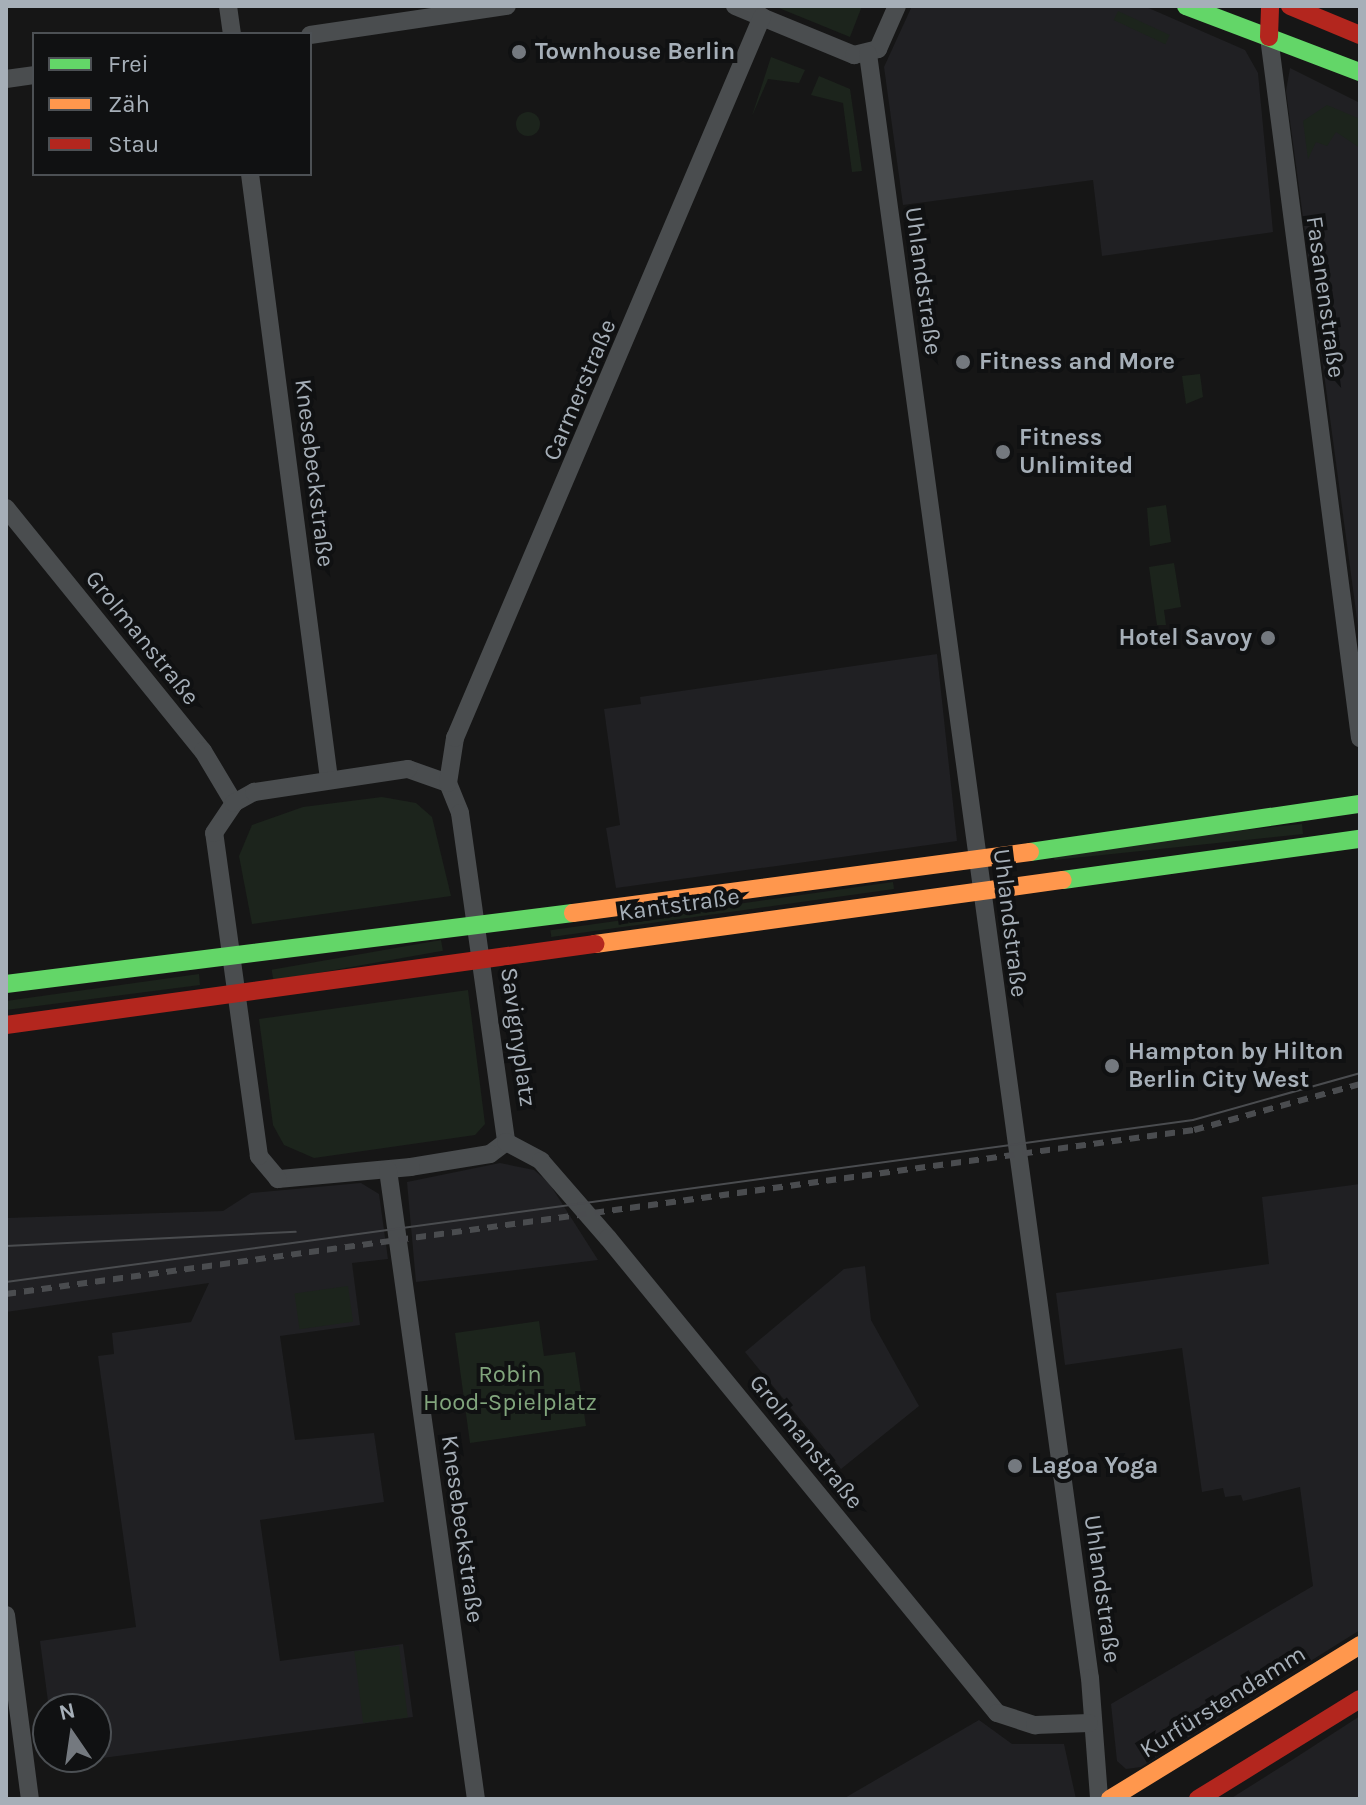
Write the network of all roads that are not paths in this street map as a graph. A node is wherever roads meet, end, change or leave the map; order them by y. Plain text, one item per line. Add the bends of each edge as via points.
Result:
1 (228, 6) edge
2 (507, 6) edge
3 (735, 6) edge
4 (897, 6) edge
5 (1186, 6) edge
6 (1270, 6) edge
7 (1290, 6) edge
8 (762, 17) junction
9 (232, 32) edge
10 (312, 35) edge
11 (1360, 35) edge
12 (1269, 37) junction
13 (868, 54) junction
14 (1360, 72) edge
15 (32, 75) edge
16 (6, 79) edge
17 (250, 176) edge
18 (8, 513) edge
19 (1360, 738) edge
20 (329, 779) junction
21 (448, 783) junction
22 (234, 803) junction
23 (1360, 804) edge
24 (1360, 839) edge
25 (977, 856) junction
26 (982, 889) junction
27 (477, 922) junction
28 (230, 956) junction
29 (482, 958) junction
30 (6, 984) edge
31 (235, 994) junction
32 (6, 1025) edge
33 (506, 1142) junction
34 (388, 1170) junction
35 (6, 1615) edge
36 (1360, 1645) edge
37 (1360, 1699) edge
38 (1089, 1723) junction
39 (30, 1799) edge
40 (476, 1799) edge
41 (1099, 1799) edge
42 (1110, 1799) edge
43 (1198, 1799) edge

1 - 9 street
2 - 10 street
3 - 8 street
4 - 13 street via 883,42
5 - 12 main road
6 - 12 main road, Fasanenstraße
7 - 11 main road
8 - 13 street
8 - 21 street, Carmerstraße via 455,738
12 - 14 main road
12 - 19 street, Fasanenstraße
13 - 25 street, Uhlandstraße
15 - 16 street
17 - 20 street, Knesebeckstraße
18 - 22 street, Grolmanstraße via 203,751
20 - 21 street via 408,769
20 - 22 street via 254,792
21 - 27 street, Savignyplatz via 465,830
22 - 28 street, Savignyplatz via 214,833
23 - 25 main road, Kantstraße
24 - 26 main road, Kantstraße
25 - 26 street, Uhlandstraße
25 - 27 main road, Kantstraße via 679,903
26 - 29 main road, Kantstraße
26 - 38 street, Uhlandstraße via 1090,1678
27 - 28 main road, Kantstraße
27 - 29 street, Savignyplatz
28 - 30 main road, Kantstraße
28 - 31 street, Savignyplatz
29 - 31 main road, Kantstraße
29 - 33 street, Savignyplatz
31 - 32 main road, Kantstraße
31 - 34 street, Savignyplatz via 265,1173 293,1182
33 - 34 street, Savignyplatz via 490,1154
33 - 38 street, Grolmanstraße via 541,1161 608,1238 997,1713 1033,1725
34 - 40 street, Knesebeckstraße
35 - 39 street
36 - 42 main road, Kurfürstendamm
37 - 43 main road
38 - 41 street, Uhlandstraße

